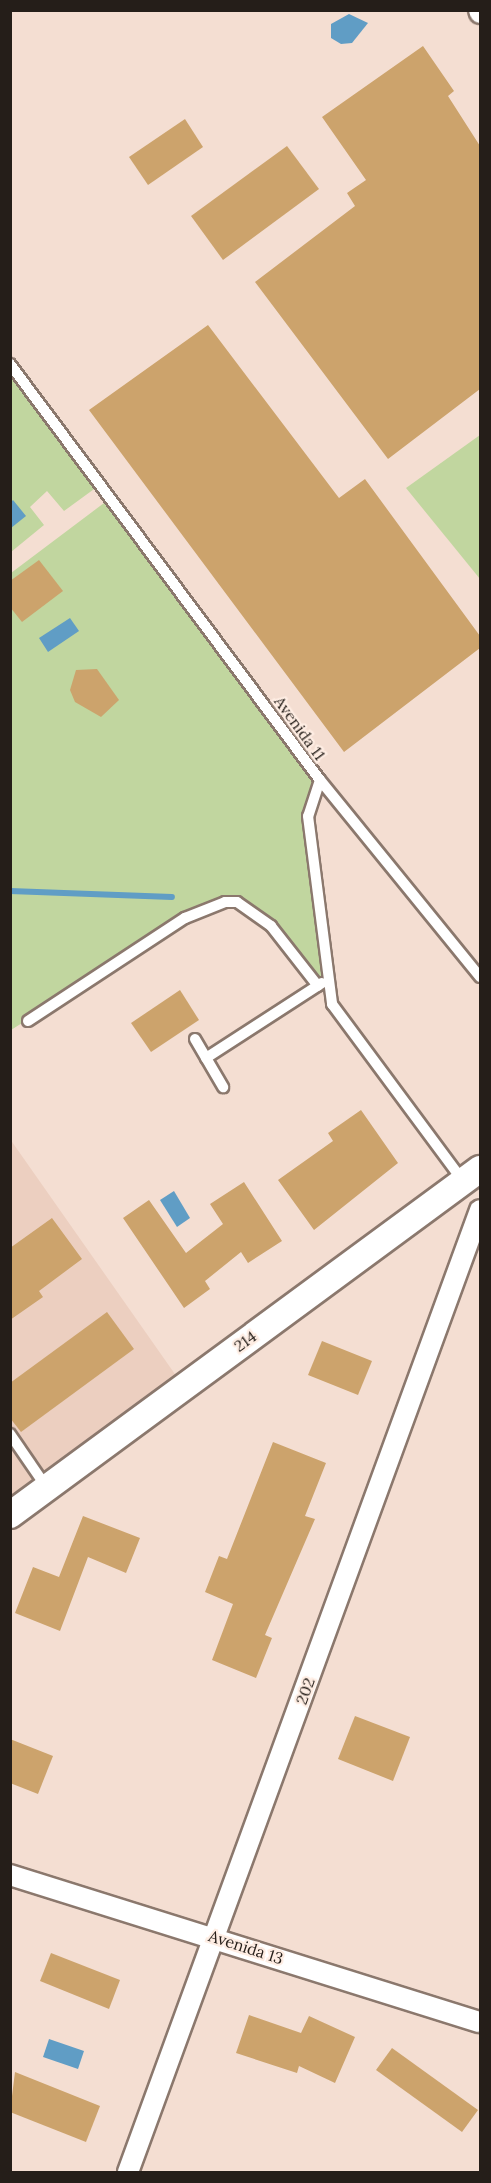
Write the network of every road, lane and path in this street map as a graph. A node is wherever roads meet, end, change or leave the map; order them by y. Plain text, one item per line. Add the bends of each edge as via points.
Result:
1 (10, 364) edge
2 (320, 780) junction
3 (480, 977) edge
4 (323, 983) junction
5 (28, 1021) dead end
6 (195, 1039) dead end
7 (206, 1058) junction
8 (223, 1087) dead end
9 (472, 1175) edge
10 (480, 1210) edge
11 (10, 1434) edge
12 (47, 1488) junction
13 (10, 1515) edge
14 (10, 1875) edge
15 (215, 1937) junction
16 (480, 2022) edge
17 (128, 2172) edge

1 - 2 lane, Avenida 11
2 - 3 lane
2 - 4 lane, Avenida 11 via 308,816
4 - 5 lane via 271,926 237,902 225,902 185,918
4 - 7 lane
4 - 9 lane, Avenida 11 via 332,1004
6 - 7 lane
7 - 8 lane
9 - 12 street, 214
10 - 15 street, 202
11 - 12 lane
12 - 13 street, 214
14 - 15 street, Avenida 13
15 - 16 street, Avenida 13
15 - 17 street, 202

